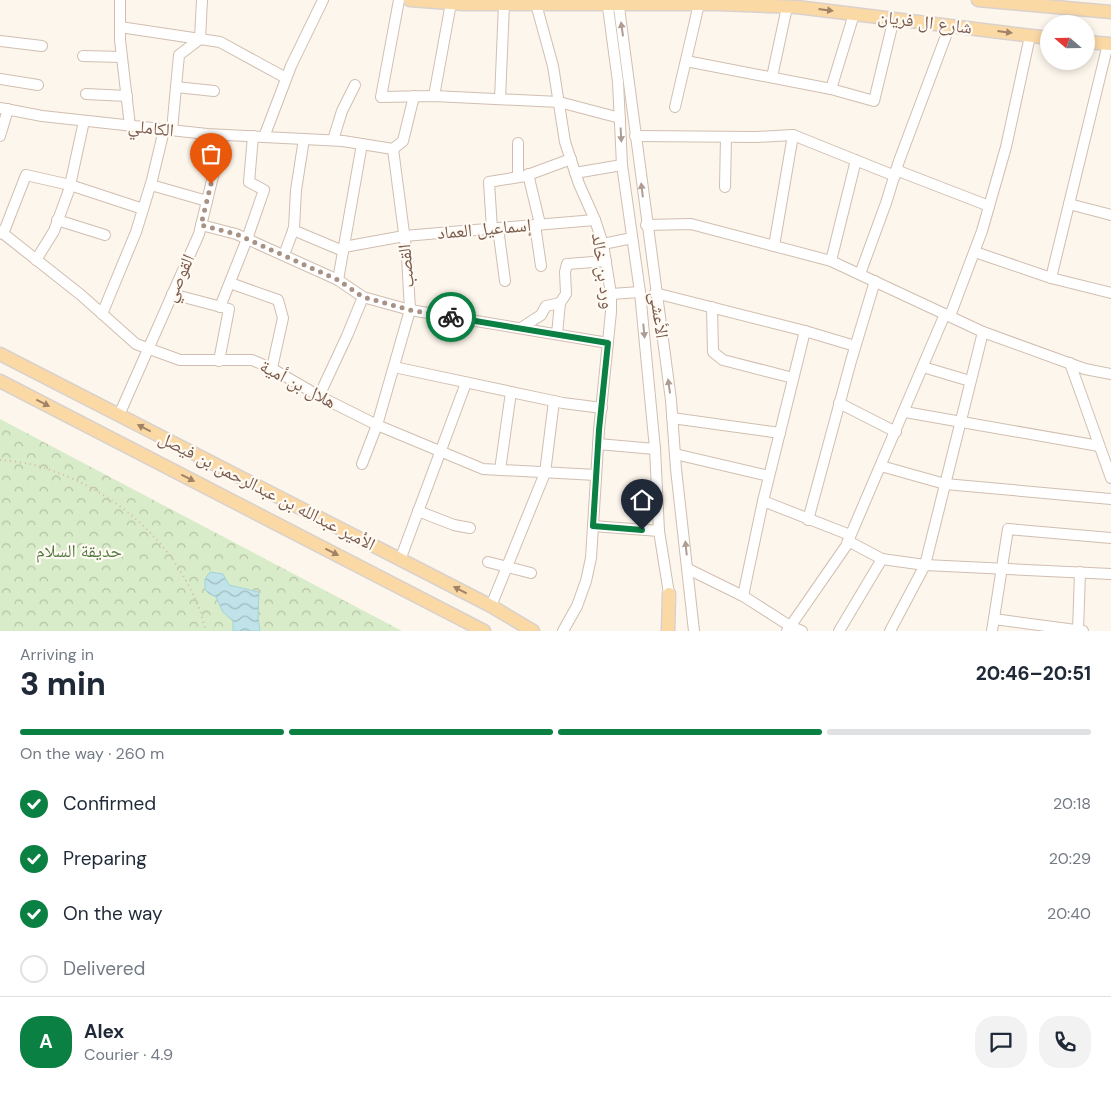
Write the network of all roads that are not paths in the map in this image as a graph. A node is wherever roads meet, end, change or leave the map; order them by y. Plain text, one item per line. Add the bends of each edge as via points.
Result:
1 (120, 0) edge
2 (202, 0) edge
3 (323, 0) edge
4 (399, 0) edge
5 (410, 0) edge
6 (978, 0) edge
7 (612, 2) edge
8 (451, 3) junction
9 (1046, 3) edge
10 (504, 4) junction
11 (536, 4) junction
12 (699, 4) junction
13 (787, 7) junction
14 (1111, 12) edge
15 (854, 14) junction
16 (894, 18) junction
17 (950, 25) junction
18 (120, 27) junction
19 (1030, 36) junction
20 (1040, 37) edge
21 (200, 39) junction
22 (0, 41) edge
23 (1095, 43) edge
24 (1110, 44) edge
25 (42, 46) dead end
26 (83, 56) dead end
27 (122, 57) junction
28 (686, 61) junction
29 (1107, 70) edge
30 (772, 77) junction
31 (286, 78) junction
32 (0, 79) edge
33 (38, 85) dead end
34 (355, 85) dead end
35 (176, 87) junction
36 (831, 89) junction
37 (214, 91) dead end
38 (86, 94) dead end
39 (127, 96) junction
40 (414, 96) junction
41 (434, 96) junction
42 (500, 99) junction
43 (559, 102) junction
44 (675, 107) dead end
45 (4, 108) edge
46 (620, 118) junction
47 (84, 121) junction
48 (130, 126) junction
49 (168, 130) junction
50 (223, 135) junction
51 (793, 135) junction
52 (0, 136) edge
53 (252, 136) junction
54 (636, 136) junction
55 (264, 137) junction
56 (726, 137) junction
57 (304, 139) junction
58 (333, 140) junction
59 (518, 143) dead end
60 (362, 144) junction
61 (393, 149) junction
62 (571, 159) junction
63 (856, 160) junction
64 (622, 165) junction
65 (575, 173) junction
66 (896, 173) junction
67 (523, 175) junction
68 (70, 185) junction
69 (150, 185) junction
70 (725, 187) dead end
71 (207, 201) junction
72 (1069, 204) junction
73 (990, 206) junction
74 (143, 209) junction
75 (1111, 215) edge
76 (58, 220) junction
77 (595, 220) junction
78 (201, 225) junction
79 (538, 225) junction
80 (646, 225) junction
81 (495, 228) junction
82 (293, 230) junction
83 (2, 233) edge
84 (104, 235) dead end
85 (404, 236) junction
86 (632, 238) junction
87 (248, 239) junction
88 (603, 244) junction
89 (774, 246) junction
90 (344, 249) junction
91 (975, 252) junction
92 (284, 255) junction
93 (36, 260) junction
94 (606, 261) junction
95 (831, 261) junction
96 (541, 266) dead end
97 (860, 274) junction
98 (1051, 278) junction
99 (338, 280) junction
100 (505, 281) dead end
101 (875, 281) junction
102 (230, 283) junction
103 (640, 292) junction
104 (655, 292) junction
105 (1111, 293) edge
106 (172, 294) junction
107 (610, 294) junction
108 (363, 297) junction
109 (560, 303) junction
110 (220, 307) junction
111 (712, 307) junction
112 (410, 310) junction
113 (102, 314) junction
114 (948, 315) junction
115 (521, 328) junction
116 (805, 331) junction
117 (982, 332) junction
118 (556, 334) junction
119 (608, 343) junction
120 (855, 346) junction
121 (148, 348) junction
122 (0, 354) edge
123 (219, 361) junction
124 (1070, 363) junction
125 (394, 367) junction
126 (923, 367) junction
127 (272, 368) junction
128 (1111, 374) edge
129 (793, 378) junction
130 (0, 381) edge
131 (970, 381) junction
132 (466, 383) junction
133 (511, 392) junction
134 (319, 396) junction
135 (554, 401) junction
136 (839, 404) junction
137 (602, 408) junction
138 (905, 412) junction
139 (119, 415) junction
140 (672, 418) junction
141 (961, 421) junction
142 (377, 425) junction
143 (896, 432) junction
144 (780, 433) junction
145 (598, 444) junction
146 (1099, 446) junction
147 (655, 449) junction
148 (440, 451) junction
149 (675, 454) junction
150 (362, 464) dead end
151 (881, 466) junction
152 (500, 470) junction
153 (545, 473) junction
154 (596, 476) junction
155 (769, 476) junction
156 (1111, 478) edge
157 (946, 484) junction
158 (1111, 499) edge
159 (763, 501) junction
160 (418, 511) junction
161 (808, 520) junction
162 (593, 526) junction
163 (470, 528) dead end
164 (658, 531) junction
165 (849, 538) junction
166 (1111, 538) edge
167 (400, 560) junction
168 (882, 560) junction
169 (488, 562) dead end
170 (925, 565) junction
171 (508, 566) junction
172 (688, 569) junction
173 (1003, 569) junction
174 (1080, 572) junction
175 (532, 573) dead end
176 (1111, 574) edge
177 (669, 594) junction
178 (743, 596) junction
179 (492, 606) junction
180 (994, 619) junction
181 (789, 628) edge
182 (1078, 630) edge
183 (484, 631) edge
184 (533, 631) edge
185 (563, 631) edge
186 (668, 631) edge
187 (673, 631) edge
188 (694, 631) edge
189 (802, 631) edge
190 (838, 631) edge
191 (890, 631) edge
192 (992, 631) edge
193 (1083, 631) edge

1 - 18 street
2 - 21 street
3 - 31 street
4 - 40 street via 381,97
5 - 8 main road, شارع ال فريان
6 - 9 main road, شارع ال فريان
7 - 11 main road, شارع ال فريان
7 - 12 main road, شارع ال فريان
7 - 46 street, الأعشى
54 -> 7 street, الأعشى
8 - 10 main road, شارع ال فريان
8 - 41 street
9 - 14 main road, شارع ال فريان
10 - 11 main road, شارع ال فريان
10 - 42 street
11 - 43 street, ورد بن خالد
12 - 13 main road, شارع ال فريان
12 - 28 street
13 -> 15 main road, شارع ال فريان
13 - 30 street
15 - 16 main road, شارع ال فريان
15 - 36 street
16 - 17 main road, شارع ال فريان
16 - 36 street via 874,101
17 -> 19 main road, شارع ال فريان
17 - 66 street
18 - 21 street
18 - 27 street
19 - 20 main road, شارع ال فريان
19 - 73 street
21 - 31 street via 220,42
21 - 35 street via 179,55
22 - 25 street
23 - 24 main road
24 - 29 street
26 - 27 street
27 - 39 street
28 - 30 street
28 - 44 street
29 - 72 street
30 - 36 street
31 - 55 street
32 - 33 street
34 - 58 street
35 - 37 street
35 - 49 street
38 - 39 street
39 - 48 street
40 - 41 street
40 - 61 street via 403,141
41 - 42 street
42 - 43 street
43 - 46 street
43 - 62 street, ورد بن خالد
45 - 47 street, الكاملي
45 - 52 street
46 -> 64 street, الأعشى
47 - 48 street, الكاملي
47 - 68 street
48 - 49 street, الكاملي
49 - 50 street, الكاملي
49 - 69 street
50 - 53 street, الكاملي
50 - 71 street, القوصي
51 - 56 street
51 - 63 street
51 - 89 street
53 - 55 street, الكاملي
53 - 87 street via 249,182 264,190
54 - 56 street
80 -> 54 street, الأعشى
55 - 57 street, الكاملي
56 - 70 street
57 - 58 street, الكاملي
57 - 82 street
58 - 60 street, الكاملي
59 - 67 street
60 - 61 street, الكاملي
60 - 90 street
61 - 85 street, القصب
62 - 65 street, ورد بن خالد
62 - 67 street
63 - 66 street
63 - 95 street
64 - 65 street
64 - 86 street, الأعشى
65 - 77 street, ورد بن خالد
66 - 73 street
66 - 97 street
67 - 79 street
67 - 81 street via 488,182
68 - 74 street
68 - 76 street
68 - 83 street via 26,175
69 - 71 street
69 - 74 street
71 - 78 street, القوصي
72 - 75 street
72 - 98 street
73 - 91 street
74 - 113 street
76 - 84 street
76 - 93 street
77 - 79 street, إسماعيل العماد
77 - 88 street, ورد بن خالد
78 - 87 street
78 - 106 street, القوصي
79 - 81 street, إسماعيل العماد
79 - 96 street
80 - 89 street via 691,224
80 - 104 street, الأعشى
81 - 85 street, إسماعيل العماد
81 - 100 street
82 - 90 street
82 - 92 street
83 - 93 street, هلال بن أمية
85 - 90 street, إسماعيل العماد
85 - 112 street, القصب
86 - 88 street
86 - 103 street, الأعشى
87 - 92 street
87 - 102 street
88 - 94 street, ورد بن خالد
89 - 95 street
90 - 99 street
91 - 98 street
91 - 114 street
92 - 99 street
93 - 113 street, هلال بن أمية
94 - 107 street, ورد بن خالد
94 - 109 street via 567,264 566,294
95 - 97 street
97 - 101 street
98 - 105 street
99 - 108 street
101 - 114 street
101 - 120 street
102 - 110 street
102 - 127 street via 278,300 283,318
103 - 107 street
103 -> 147 street, الأعشى
104 - 111 street
140 -> 104 street, الأعشى
106 - 110 street
106 - 121 street, القوصي
107 - 119 street, ورد بن خالد
108 - 112 street
108 - 134 street
109 - 115 street via 546,306 541,315
109 - 118 street
110 - 123 street via 229,309
111 - 116 street
111 - 129 street via 713,352 716,357
112 - 115 street
112 - 125 street, القصب
113 - 121 street, هلال بن أمية via 136,344
114 - 117 street
114 - 126 street
115 - 118 street
116 - 120 street
116 - 129 street
117 - 124 street
117 - 131 street
118 - 119 street
119 - 137 street, ورد بن خالد
120 - 136 street
121 - 123 street, هلال بن أمية via 180,360
121 - 139 street, القوصي
122 - 139 main road, الأمير عبدالله بن عبدالرحمن بن فيصل
123 - 127 street, هلال بن أمية via 252,360
124 - 128 street
124 - 146 street
125 - 132 street
125 - 142 street, القصب
126 - 131 street
126 - 138 street
127 - 134 street, هلال بن أمية
129 - 144 street
130 -> 183 main road, الأمير عبدالله بن عبدالرحمن بن فيصل
131 - 141 street
132 - 133 street
132 - 148 street
133 - 135 street
133 - 152 street
134 - 142 street, هلال بن أمية
135 - 137 street
135 - 153 street
136 - 143 street
136 - 161 street
137 - 145 street, ورد بن خالد
138 - 141 street
138 - 143 street
167 -> 139 main road, الأمير عبدالله بن عبدالرحمن بن فيصل
140 - 144 street
140 - 149 street, الأعشى
141 - 146 street
141 - 157 street
142 - 148 street, هلال بن أمية
142 - 150 street, القصب
143 - 151 street
144 - 155 street
145 - 147 street
145 - 154 street, ورد بن خالد
146 - 156 street
147 - 164 street, الأعشى
148 - 152 street, هلال بن أمية via 483,469
148 - 160 street
149 - 155 street
172 -> 149 street, الأعشى
151 - 157 street
151 - 165 street
152 - 153 street, هلال بن أمية
153 - 154 street, هلال بن أمية
153 - 171 street
154 - 162 street, ورد بن خالد
155 - 159 street
157 - 158 street
157 - 170 street
159 - 161 street
159 - 178 street
160 - 163 street
160 - 167 street
161 - 165 street
162 - 164 street
162 - 185 street, ورد بن خالد via 586,581
164 - 177 street, الأعشى
165 - 168 street
165 - 181 street
166 - 173 street via 1008,529
179 -> 167 main road, الأمير عبدالله بن عبدالرحمن بن فيصل
168 - 170 street
168 - 190 street
169 - 171 street
170 - 173 street
170 - 191 street
171 - 175 street
171 - 179 street
172 - 178 street
172 - 188 street, الأعشى
173 - 174 street
173 - 180 street
174 - 176 street
174 - 182 street
177 - 186 main road
177 - 187 street, الأعشى
178 - 181 street
179 - 184 main road, الأمير عبدالله بن عبدالرحمن بن فيصل
180 - 182 street
180 - 192 street
181 - 189 street
182 - 193 street

